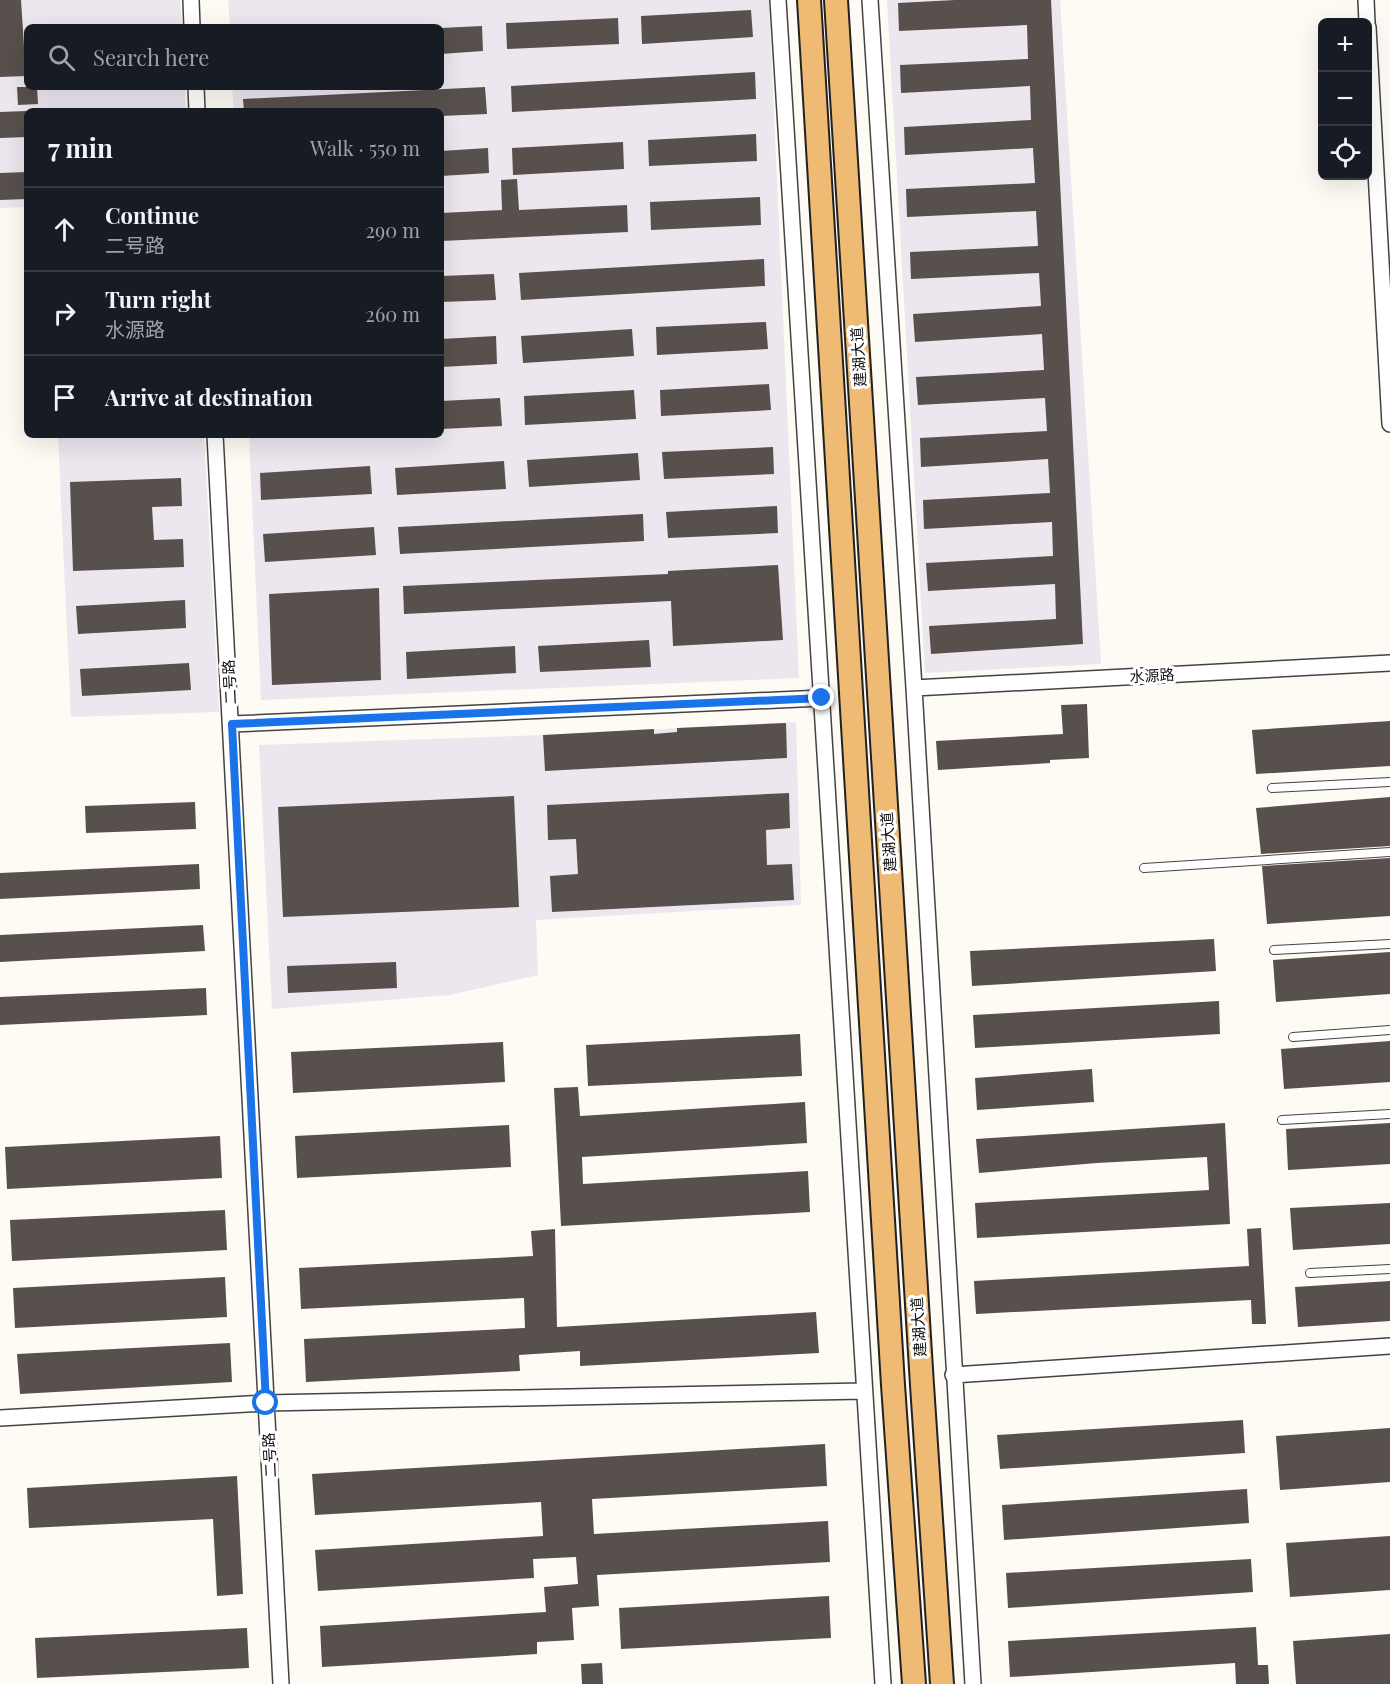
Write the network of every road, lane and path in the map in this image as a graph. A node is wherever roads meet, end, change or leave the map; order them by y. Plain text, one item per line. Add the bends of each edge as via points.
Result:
1 (191, 0) edge
2 (778, 0) edge
3 (809, 0) edge
4 (836, 0) edge
5 (870, 0) edge
6 (1366, 0) edge
7 (1367, 18) edge
8 (192, 24) edge
9 (1370, 72) edge
10 (196, 90) edge
11 (197, 108) edge
12 (1390, 423) edge
13 (215, 438) edge
14 (1390, 663) edge
15 (914, 688) junction
16 (822, 698) junction
17 (232, 724) junction
18 (1390, 782) edge
19 (1272, 788) dead end
20 (1390, 852) edge
21 (1144, 868) dead end
22 (1390, 944) edge
23 (1274, 950) dead end
24 (1390, 1030) edge
25 (1293, 1037) dead end
26 (1390, 1114) edge
27 (1282, 1120) dead end
28 (1390, 1269) edge
29 (1310, 1274) dead end
30 (1390, 1346) edge
31 (953, 1375) junction
32 (863, 1391) junction
33 (266, 1403) junction
34 (0, 1418) edge
35 (281, 1684) edge
36 (883, 1684) edge
37 (914, 1684) edge
38 (942, 1684) edge
39 (973, 1684) edge

1 - 8 street
2 - 16 street
3 - 37 main road, 建湖大道
4 - 38 main road, 建湖大道
5 - 15 street
6 - 7 street
9 - 12 street
10 - 11 street
13 - 17 street, 二号路
14 - 15 street, 水源路
15 - 31 street
16 - 17 street
16 - 32 street
17 - 33 street, 二号路
18 - 19 lane
20 - 21 lane
22 - 23 lane
24 - 25 lane
26 - 27 lane
28 - 29 lane
30 - 31 street
31 - 39 street
32 - 33 street
32 - 36 street
33 - 34 street
33 - 35 street, 二号路

